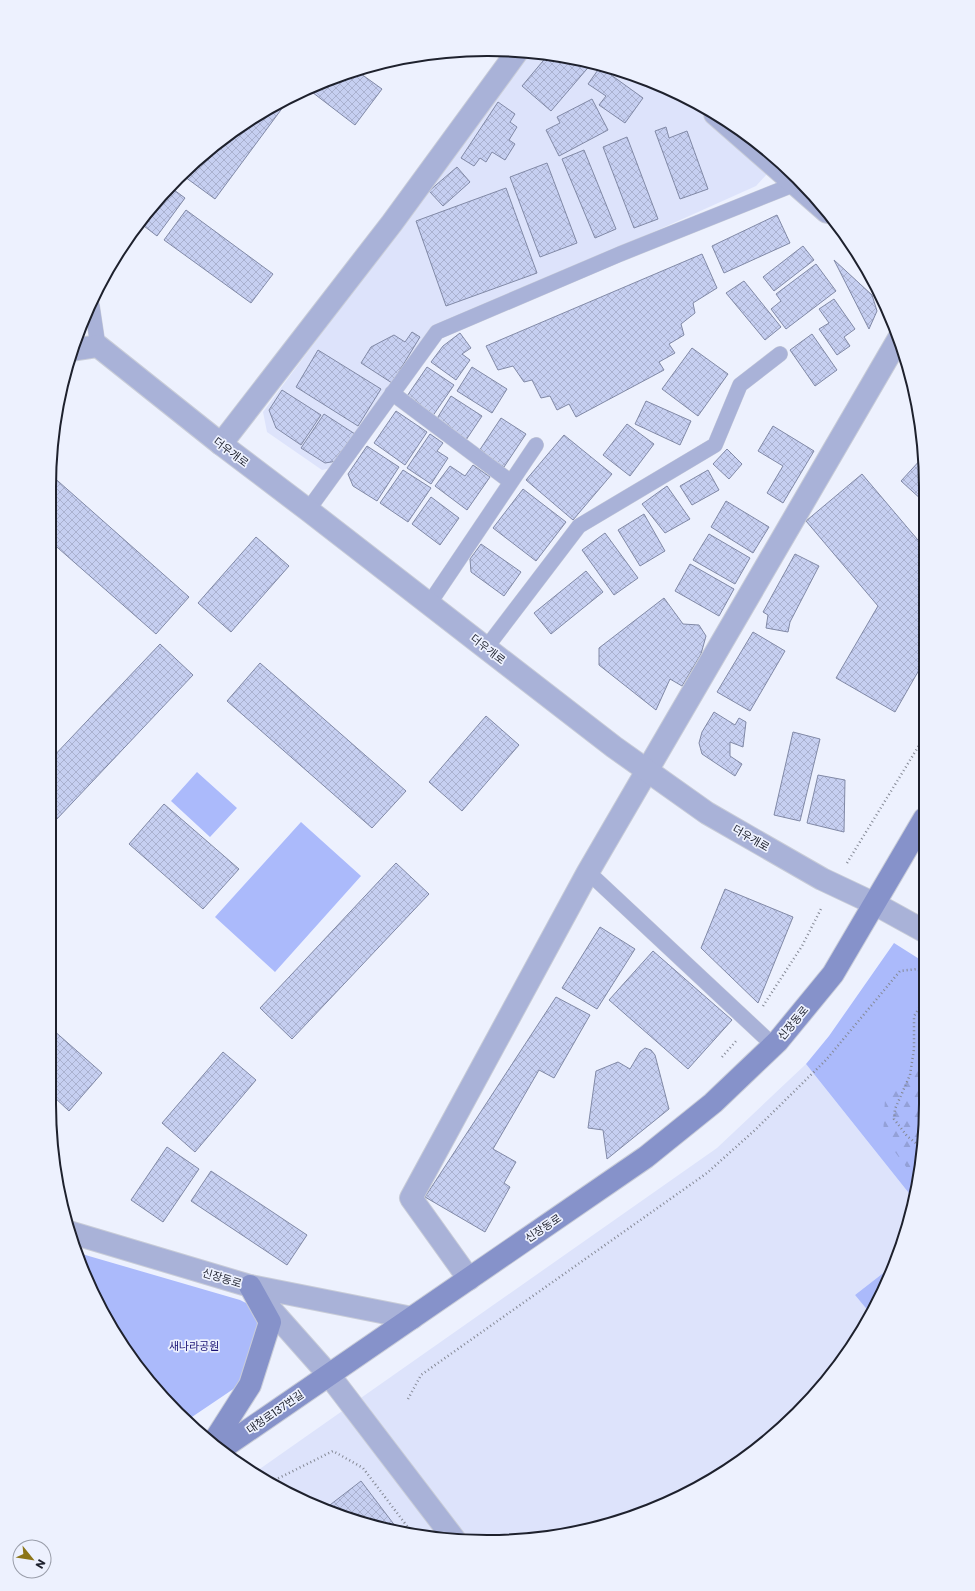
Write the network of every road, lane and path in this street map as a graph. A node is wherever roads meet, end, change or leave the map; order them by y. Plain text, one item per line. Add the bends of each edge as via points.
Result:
1 (513, 57) edge
2 (757, 150) edge
3 (794, 183) edge
4 (795, 184) edge
5 (93, 313) edge
6 (895, 345) edge
7 (98, 346) junction
8 (79, 349) edge
9 (780, 354) dead end
10 (392, 393) junction
11 (221, 444) junction
12 (536, 445) dead end
13 (511, 482) junction
14 (308, 510) junction
15 (429, 604) junction
16 (486, 648) junction
17 (919, 747) edge
18 (647, 770) junction
19 (919, 827) edge
20 (588, 872) junction
21 (834, 884) junction
22 (875, 904) junction
23 (919, 928) edge
24 (919, 970) edge
25 (919, 1007) edge
26 (751, 1024) junction
27 (773, 1045) junction
28 (720, 1059) dead end
29 (917, 1144) edge
30 (77, 1234) edge
31 (469, 1278) junction
32 (250, 1286) junction
33 (412, 1318) junction
34 (329, 1375) junction
35 (408, 1399) dead end
36 (216, 1439) edge
37 (226, 1447) edge
38 (276, 1479) edge
39 (408, 1528) edge
40 (450, 1533) edge

1 - 11 street via 392,223
2 - 3 street
4 - 10 lane via 620,254 437,332
5 - 7 lane
6 - 18 street
7 - 8 street
7 - 11 street, 더우개로
9 - 16 lane via 740,384 714,445 579,526
10 - 13 lane
10 - 14 lane
11 - 14 street, 더우개로
12 - 13 lane
13 - 15 lane
14 - 15 street, 더우개로
15 - 16 street, 더우개로
16 - 18 street, 더우개로
17 - 21 path
18 - 20 street
18 - 21 street, 더우개로 via 707,813
19 - 22 main road, 신장동로
20 - 26 lane
20 - 31 street via 411,1198
21 - 22 street, 더우개로
21 - 26 path via 802,946
22 - 23 street, 더우개로
22 - 27 main road, 신장동로 via 833,974
24 - 35 path via 900,971 826,1060 707,1173 421,1375
25 - 29 path via 914,1016 914,1049 910,1075 895,1109 894,1119
26 - 27 lane
26 - 28 path
27 - 31 main road, 신장동로 via 713,1103 646,1157
30 - 32 street, 신장동로
31 - 33 main road, 신장동로
32 - 33 street
32 - 34 street, 신장동로
32 - 36 main road via 270,1322 250,1385
33 - 34 main road, 신장동로
34 - 37 main road, 대청로137번길
34 - 40 street
38 - 39 path via 333,1451 363,1468

